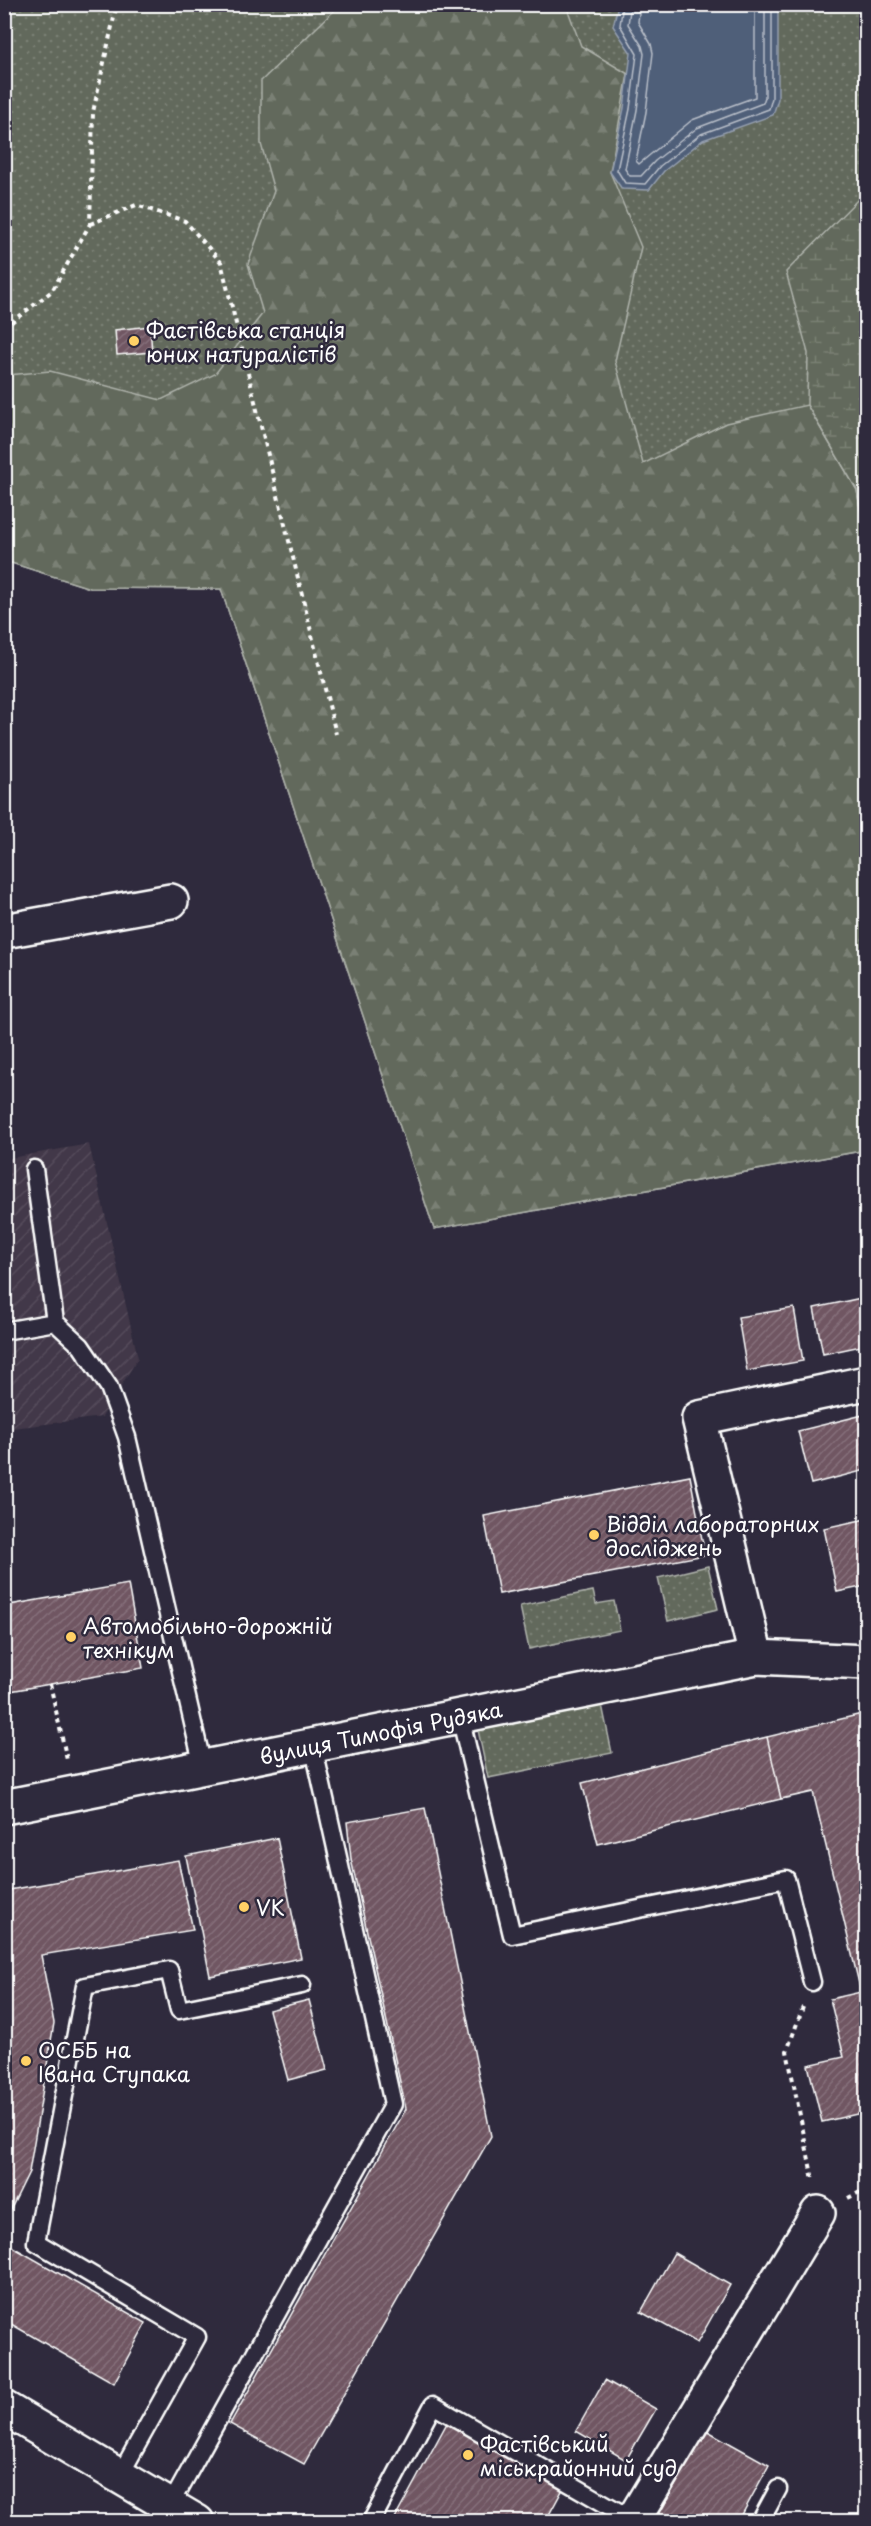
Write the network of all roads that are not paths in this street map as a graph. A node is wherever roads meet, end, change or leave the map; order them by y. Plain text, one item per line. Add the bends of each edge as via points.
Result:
1 (171, 901) dead end
2 (4, 931) edge
3 (34, 1169) dead end
4 (55, 1322) junction
5 (4, 1331) edge
6 (867, 1383) edge
7 (756, 1657) junction
8 (867, 1662) edge
9 (460, 1716) junction
10 (312, 1745) junction
11 (203, 1767) junction
12 (4, 1807) edge
13 (812, 1982) road end
14 (302, 1985) dead end
15 (818, 2213) road end
16 (4, 2408) edge
17 (120, 2475) junction
18 (778, 2489) dead end
19 (184, 2514) edge
20 (633, 2521) edge
21 (371, 2522) edge
22 (760, 2522) edge

1 - 2 street
3 - 4 lane
4 - 5 lane
4 - 11 lane via 81,1346 109,1387 127,1437
6 - 7 street via 699,1418
7 - 8 street, вулиця Тимофія Рудяка
7 - 9 street, вулиця Тимофія Рудяка
9 - 10 street, вулиця Тимофія Рудяка
9 - 13 lane via 512,1935 786,1879
10 - 11 street, вулиця Тимофія Рудяка
10 - 19 lane via 393,2104
11 - 12 street, вулиця Тимофія Рудяка
14 - 17 lane via 179,2010 169,1970 85,1986 36,2242 198,2337
15 - 20 street
16 - 17 street
17 - 19 street
18 - 22 lane
20 - 21 lane via 433,2405

